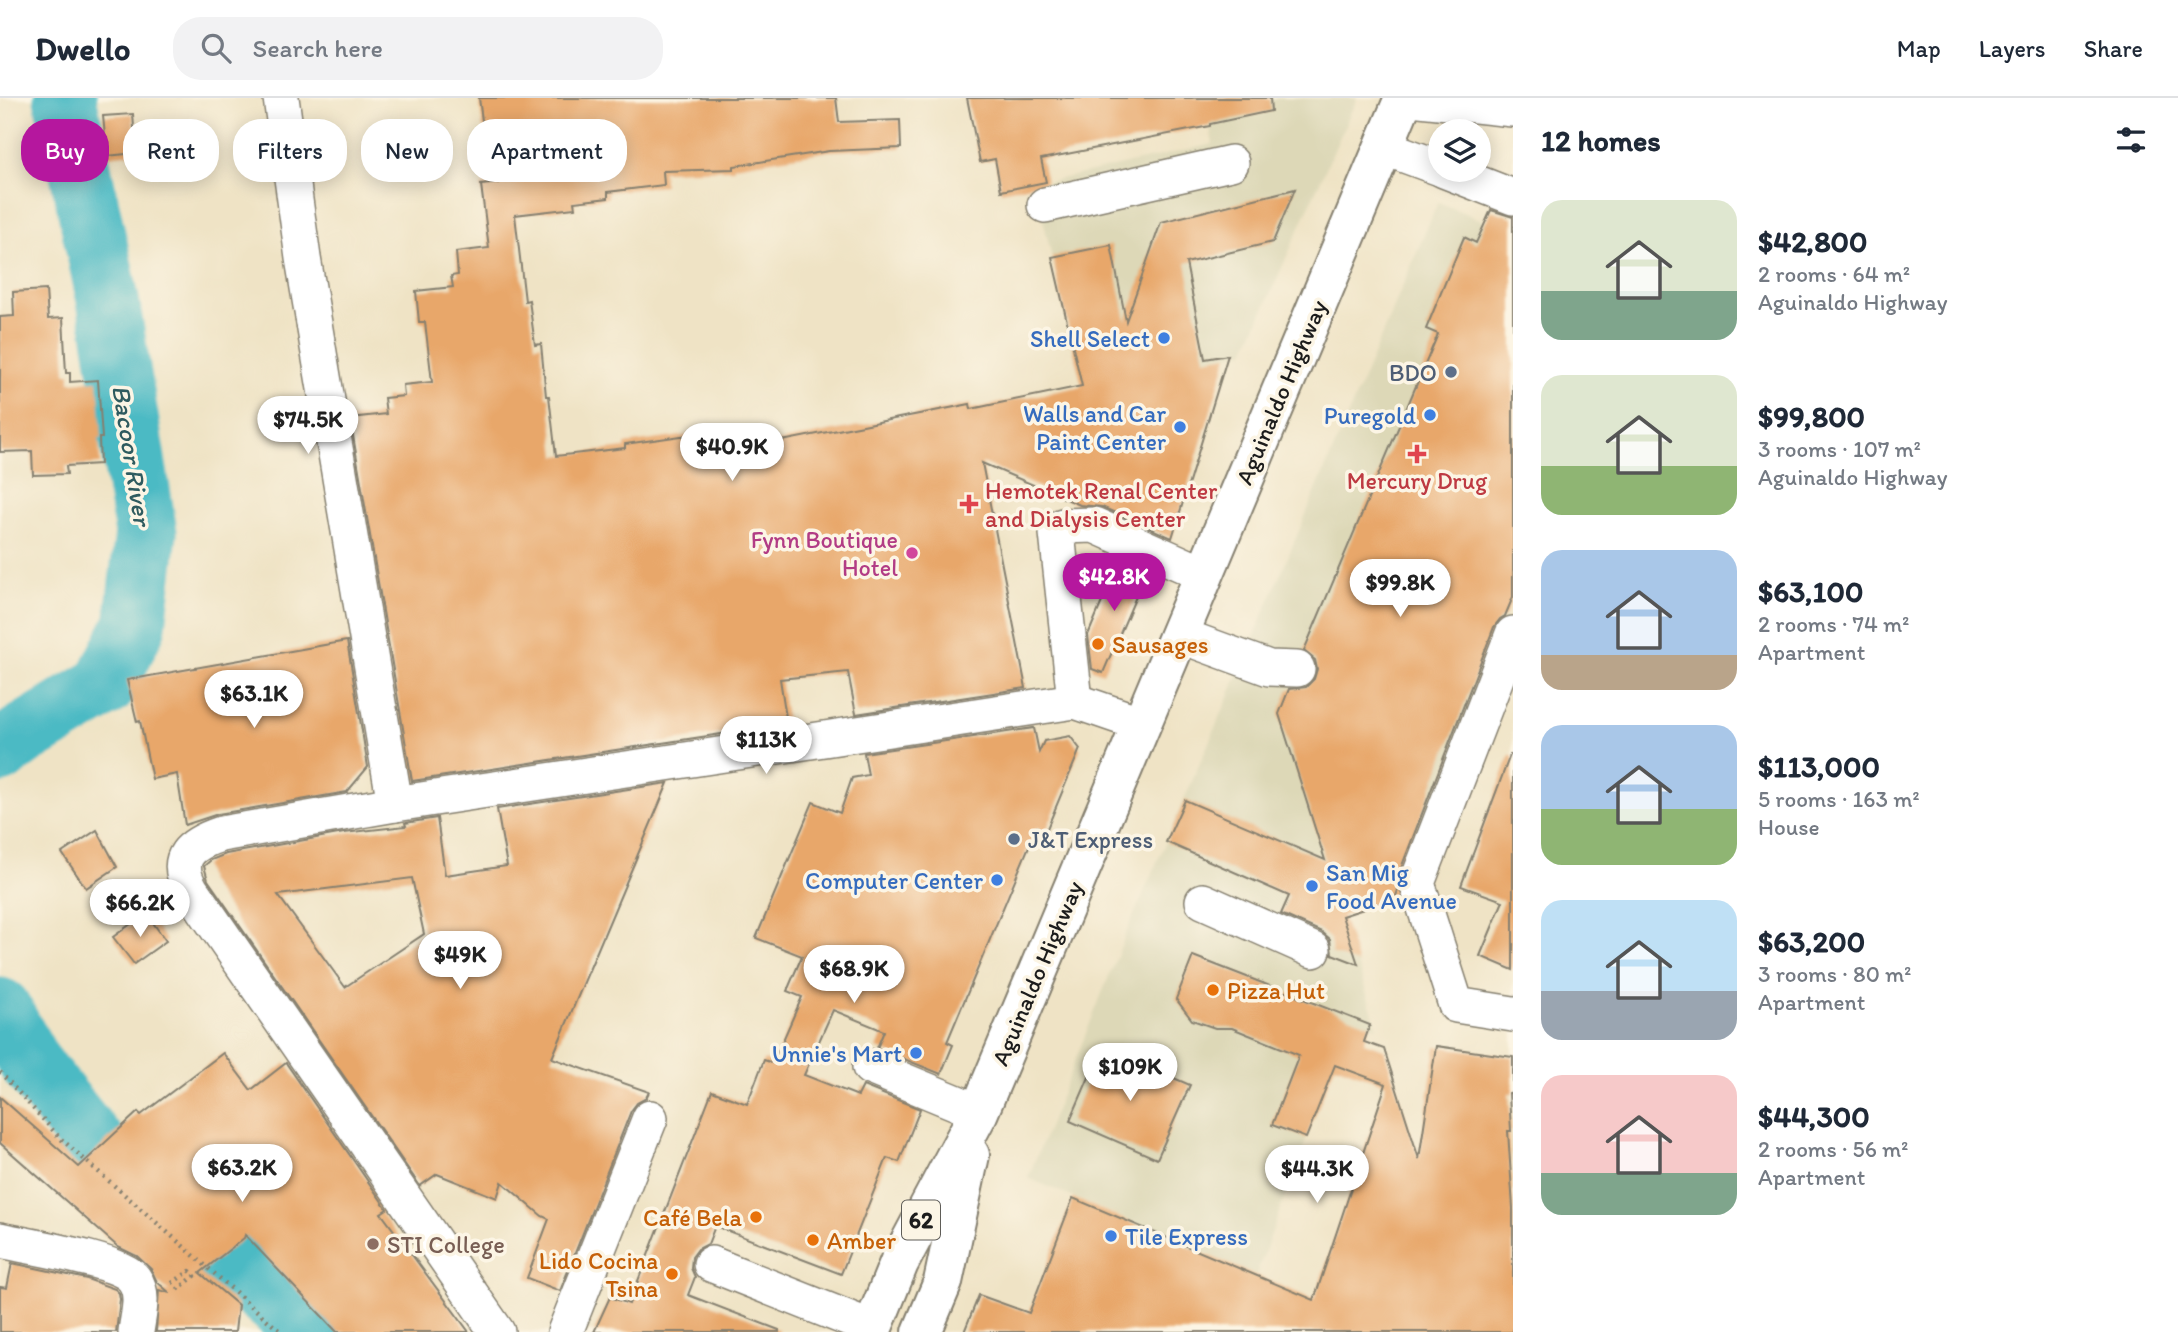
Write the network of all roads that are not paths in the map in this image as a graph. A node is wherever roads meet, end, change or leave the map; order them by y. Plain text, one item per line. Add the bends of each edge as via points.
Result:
1 (281, 98) edge
2 (1404, 98) edge
3 (1411, 98) edge
4 (1513, 108) edge
5 (1383, 147) junction
6 (1231, 163) dead end
7 (1428, 164) edge
8 (1475, 182) edge
9 (1513, 197) edge
10 (1045, 205) dead end
11 (1204, 574) junction
12 (1513, 634) edge
13 (1179, 635) junction
14 (1285, 675) dead end
15 (1075, 701) junction
16 (1142, 724) junction
17 (395, 804) junction
18 (1203, 901) dead end
19 (1313, 950) dead end
20 (1513, 1014) edge
21 (870, 1067) dead end
22 (979, 1112) junction
23 (650, 1118) dead end
24 (0, 1240) edge
25 (711, 1264) dead end
26 (872, 1330) edge
27 (136, 1332) edge
28 (497, 1332) edge
29 (565, 1332) edge
30 (922, 1332) edge

1 - 17 street via 303,258
2 - 5 highway, Aguinaldo Highway / 62
3 - 4 street
5 - 7 street
5 - 11 highway, Aguinaldo Highway / 62
6 - 10 street
8 - 9 street
11 - 13 highway, Aguinaldo Highway / 62
11 - 15 street via 1094,525 1063,526 1057,533
12 - 20 street via 1417,883 1456,1005
13 - 14 street
13 - 16 highway, Aguinaldo Highway / 62
15 - 16 street
15 - 17 street
16 - 22 highway, Aguinaldo Highway / 62
17 - 28 street via 206,839 187,854 182,864 184,878
18 - 19 street
21 - 22 street
22 - 26 highway, Aguinaldo Highway / 62 via 899,1263
22 - 30 highway, Aguinaldo Highway / 62 via 943,1282
23 - 29 street
24 - 27 street via 113,1265 134,1279 141,1298
25 - 26 street

